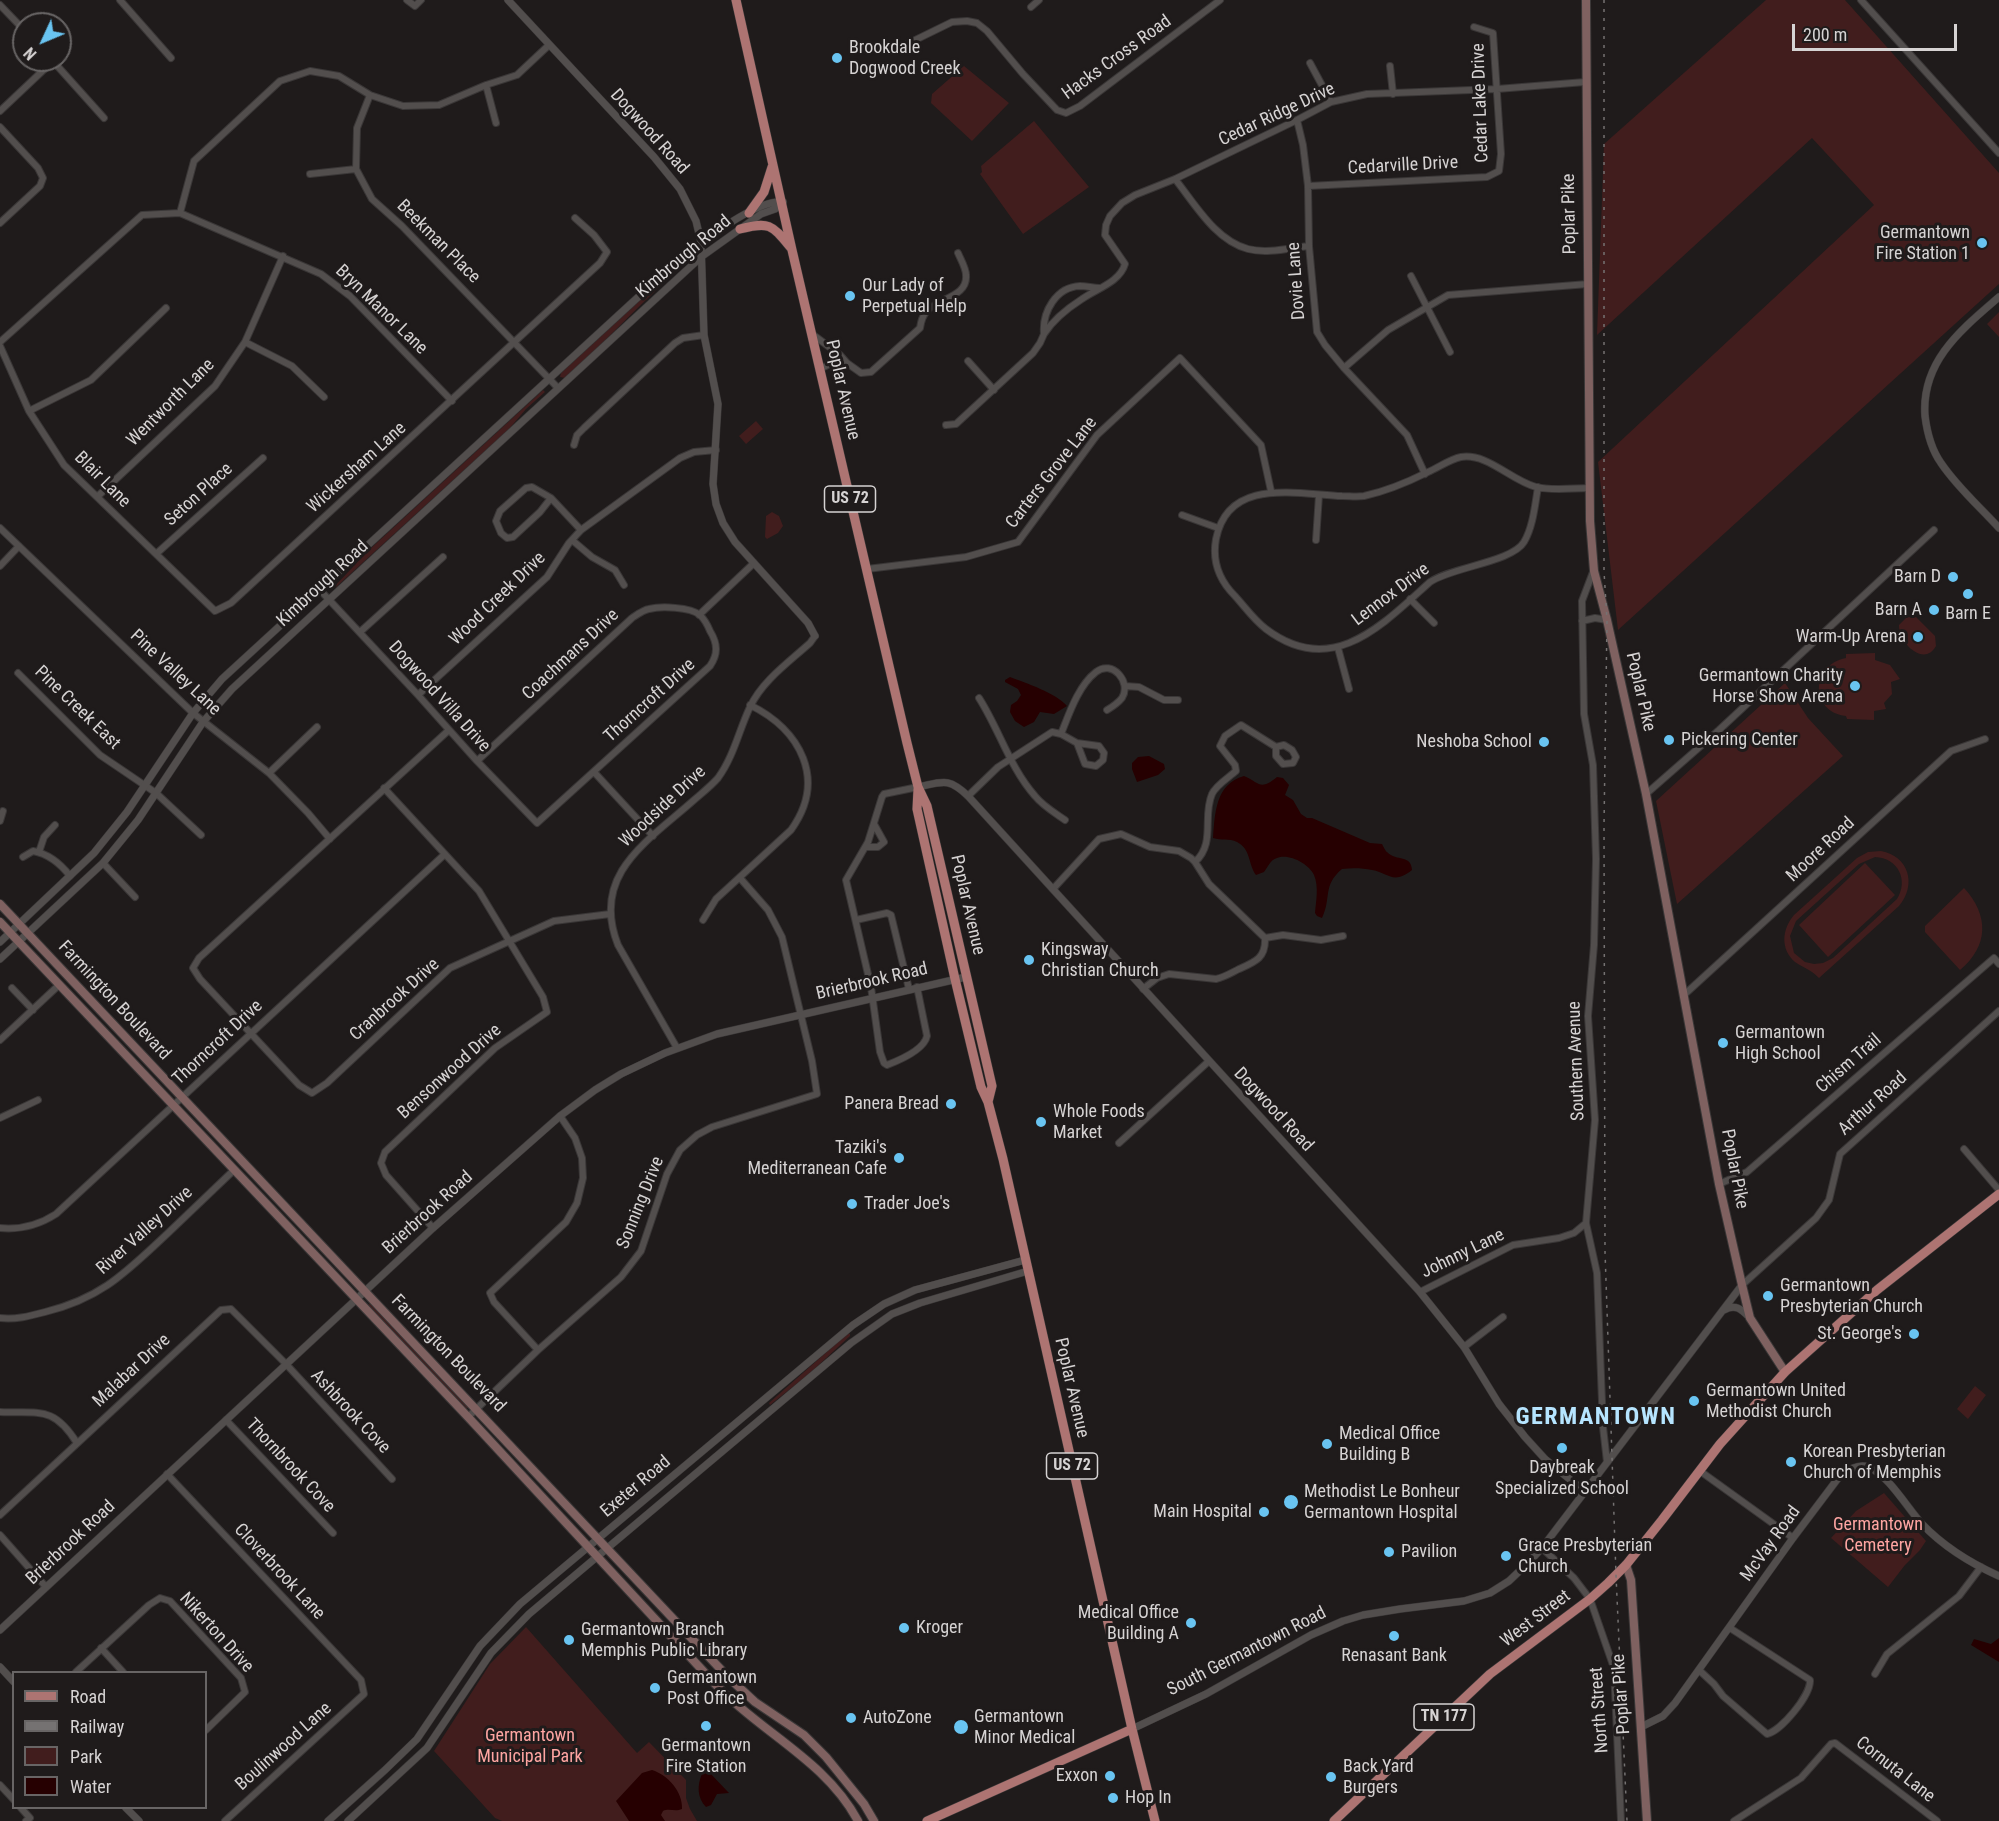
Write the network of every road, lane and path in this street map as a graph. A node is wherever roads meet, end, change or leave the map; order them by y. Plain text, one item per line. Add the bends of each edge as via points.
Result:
1 (120, 0) edge
2 (407, 0) edge
3 (421, 0) edge
4 (508, 0) edge
5 (736, 0) edge
6 (1039, 0) edge
7 (1220, 0) edge
8 (1586, 0) edge
9 (1861, 0) edge
10 (0, 5) edge
11 (1031, 7) dead end
12 (12, 18) edge
13 (1474, 27) dead end
14 (549, 45) junction
15 (906, 45) dead end
16 (171, 58) dead end
17 (1310, 63) dead end
18 (1390, 66) dead end
19 (41, 72) edge
20 (62, 72) edge
21 (1586, 82) junction
22 (486, 85) junction
23 (1497, 89) junction
24 (1393, 94) junction
25 (370, 95) junction
26 (1330, 102) junction
27 (0, 111) edge
28 (104, 118) dead end
29 (1297, 120) junction
30 (496, 123) dead end
31 (0, 127) edge
32 (1999, 153) edge
33 (773, 164) junction
34 (356, 169) junction
35 (1499, 171) joint
36 (310, 174) dead end
37 (1175, 179) junction
38 (1308, 186) junction
39 (783, 202) junction
40 (180, 213) junction
41 (749, 213) junction
42 (575, 218) dead end
43 (0, 223) edge
44 (740, 229) junction
45 (701, 242) junction
46 (1309, 246) junction
47 (792, 250) junction
48 (958, 253) dead end
49 (283, 256) junction
50 (701, 257) junction
51 (1411, 276) dead end
52 (1587, 284) junction
53 (1100, 288) junction
54 (1999, 297) edge
55 (166, 308) dead end
56 (1426, 308) junction
57 (812, 334) junction
58 (1044, 334) junction
59 (704, 335) junction
60 (515, 341) junction
61 (245, 342) junction
62 (0, 344) edge
63 (1450, 352) dead end
64 (968, 361) dead end
65 (847, 363) junction
66 (1344, 368) junction
67 (820, 369) junction
68 (550, 379) junction
69 (558, 388) junction
70 (994, 390) junction
71 (324, 397) dead end
72 (452, 401) junction
73 (29, 411) junction
74 (946, 425) dead end
75 (574, 445) dead end
76 (716, 450) junction
77 (263, 458) dead end
78 (1425, 474) junction
79 (1538, 487) junction
80 (1590, 488) junction
81 (1271, 491) junction
82 (1319, 495) junction
83 (98, 497) junction
84 (551, 498) junction
85 (1182, 515) dead end
86 (0, 528) edge
87 (1218, 528) junction
88 (1999, 528) edge
89 (582, 530) junction
90 (1934, 530) dead end
91 (572, 540) junction
92 (1316, 540) dead end
93 (19, 546) junction
94 (156, 554) junction
95 (443, 557) dead end
96 (754, 563) junction
97 (0, 566) edge
98 (867, 569) junction
99 (1594, 572) junction
100 (624, 585) dead end
101 (320, 590) junction
102 (329, 599) junction
103 (1410, 599) junction
104 (215, 611) joint
105 (699, 615) junction
106 (1607, 620) junction
107 (1582, 621) junction
108 (1434, 623) dead end
109 (360, 632) junction
110 (815, 636) joint
111 (1338, 648) junction
112 (18, 673) dead end
113 (1125, 686) junction
114 (1349, 689) dead end
115 (418, 695) junction
116 (979, 698) dead end
117 (1178, 700) dead end
118 (750, 705) junction
119 (1107, 710) dead end
120 (193, 713) junction
121 (203, 722) junction
122 (317, 727) dead end
123 (448, 730) junction
124 (1061, 734) junction
125 (1984, 739) dead end
126 (1077, 743) junction
127 (1276, 747) dead end
128 (1011, 759) junction
129 (477, 761) junction
130 (594, 772) junction
131 (269, 773) junction
132 (145, 785) junction
133 (918, 787) junction
134 (384, 788) junction
135 (156, 793) junction
136 (1646, 794) junction
137 (968, 796) junction
138 (3, 811) dead end
139 (1065, 820) dead end
140 (0, 821) edge
141 (537, 823) joint
142 (874, 824) junction
143 (55, 825) dead end
144 (201, 835) dead end
145 (653, 836) junction
146 (330, 839) junction
147 (866, 847) junction
148 (39, 852) junction
149 (445, 854) junction
150 (24, 857) dead end
151 (1195, 862) junction
152 (103, 863) junction
153 (70, 876) junction
154 (740, 878) junction
155 (1053, 889) junction
156 (135, 897) dead end
157 (0, 904) edge
158 (610, 914) junction
159 (703, 920) dead end
160 (856, 920) junction
161 (0, 922) edge
162 (19, 924) junction
163 (10, 933) junction
164 (29, 933) junction
165 (1344, 936) dead end
166 (1265, 938) junction
167 (508, 941) junction
168 (0, 942) edge
169 (19, 942) junction
170 (0, 959) edge
171 (1999, 964) edge
172 (966, 977) junction
173 (955, 979) junction
174 (59, 985) junction
175 (12, 987) dead end
176 (913, 988) junction
177 (1143, 989) junction
178 (1685, 994) junction
179 (872, 998) junction
180 (33, 1010) junction
181 (1999, 1011) edge
182 (801, 1014) junction
183 (251, 1033) junction
184 (0, 1040) edge
185 (677, 1048) junction
186 (1209, 1061) junction
187 (182, 1097) junction
188 (38, 1100) dead end
189 (988, 1102) junction
190 (173, 1106) junction
191 (560, 1116) junction
192 (0, 1118) edge
193 (1119, 1143) dead end
194 (1964, 1149) dead end
195 (243, 1162) junction
196 (234, 1170) junction
197 (1719, 1184) junction
198 (1999, 1192) edge
199 (1586, 1223) junction
200 (0, 1228) edge
201 (433, 1228) junction
202 (1025, 1260) junction
203 (1028, 1271) junction
204 (1742, 1285) junction
205 (365, 1291) junction
206 (1420, 1292) junction
207 (356, 1299) junction
208 (1720, 1313) junction
209 (1503, 1317) dead end
210 (0, 1318) edge
211 (1750, 1318) junction
212 (1464, 1347) junction
213 (538, 1350) junction
214 (286, 1364) junction
215 (1785, 1372) junction
216 (477, 1408) junction
217 (0, 1412) edge
218 (468, 1417) junction
219 (226, 1420) junction
220 (77, 1443) junction
221 (1607, 1462) junction
222 (1700, 1471) junction
223 (167, 1474) junction
224 (392, 1479) dead end
225 (1584, 1491) junction
226 (0, 1515) edge
227 (333, 1533) dead end
228 (0, 1535) edge
229 (598, 1538) junction
230 (1793, 1538) junction
231 (588, 1548) junction
232 (608, 1548) junction
233 (1542, 1548) junction
234 (597, 1558) junction
235 (1626, 1565) junction
236 (1981, 1567) junction
237 (1999, 1576) edge
238 (46, 1587) junction
239 (1590, 1599) junction
240 (682, 1628) junction
241 (1730, 1628) junction
242 (0, 1630) edge
243 (671, 1637) junction
244 (696, 1643) junction
245 (101, 1648) junction
246 (0, 1667) edge
247 (77, 1671) edge
248 (122, 1671) edge
249 (1699, 1671) junction
250 (1875, 1674) dead end
251 (711, 1679) junction
252 (12, 1680) edge
253 (364, 1694) joint
254 (736, 1695) junction
255 (1641, 1727) junction
256 (207, 1729) edge
257 (1132, 1729) junction
258 (0, 1785) edge
259 (12, 1798) edge
260 (127, 1809) edge
261 (139, 1821) edge
262 (225, 1821) edge
263 (328, 1821) edge
264 (348, 1821) edge
265 (858, 1821) edge
266 (874, 1821) edge
267 (927, 1821) edge
268 (1155, 1821) edge
269 (1334, 1821) edge
270 (1621, 1821) edge
271 (1647, 1821) edge
272 (1734, 1821) edge
273 (1937, 1821) edge

1 - 16 street
2 - 3 street via 415,6
4 - 14 street, Dogwood Road
5 - 33 main road, Poplar Avenue / US 72
6 - 11 street
7 - 15 street, Hacks Cross Road via 1066,113 1054,107 987,31 973,21 952,22
8 - 21 main road, Poplar Pike
9 - 32 street
10 - 12 street
13 - 23 street, Cedar Lake Drive via 1493,33
14 - 22 street via 517,75
14 - 45 street, Dogwood Road via 680,189 696,220
17 - 26 street
18 - 24 street
19 - 27 street
20 - 28 street
21 - 23 street, Cedar Ridge Drive
21 - 52 main road, Poplar Pike
22 - 25 street via 439,105 403,106
22 - 30 street
23 - 24 street, Cedar Ridge Drive
23 - 35 street, Cedar Lake Drive
24 - 26 street, Cedar Ridge Drive via 1367,94
25 - 34 street, Beekman Place via 357,129
25 - 40 street via 339,76 310,71 279,81 194,162
26 - 29 street, Cedar Ridge Drive
29 - 37 street, Cedar Ridge Drive
29 - 38 street, Dovie Lane
31 - 43 street via 38,168 42,178 40,186
33 - 39 main road, Poplar Avenue / US 72
33 - 41 main road via 764,192
34 - 36 street
34 - 60 street, Beekman Place via 372,199
35 - 38 street, Cedarville Drive via 1487,177
37 - 46 street via 1229,241 1249,249
37 - 53 street, Cedar Ridge Drive via 1135,195 1110,216 1105,235 1125,264 1111,282
38 - 46 street, Dovie Lane
39 - 41 street, Kimbrough Road via 775,201
39 - 44 street, Kimbrough Road
39 - 47 main road, Poplar Avenue / US 72
40 - 49 street, Bryn Manor Lane
40 - 62 street via 142,215
41 - 45 street, Kimbrough Road
42 - 60 street, Wickersham Lane via 607,252 600,263
44 - 47 main road via 765,224
44 - 50 street, Kimbrough Road
45 - 50 street, Dogwood Road
45 - 68 street, Kimbrough Road
46 - 66 street, Dovie Lane via 1317,332
47 - 57 main road, Poplar Avenue / US 72
48 - 65 street via 966,275 961,290 929,308 920,328 871,372 861,373
49 - 61 street, Wentworth Lane
49 - 72 street, Bryn Manor Lane via 321,273 350,296
50 - 59 street, Dogwood Road
50 - 69 street, Kimbrough Road
51 - 56 street
52 - 56 street via 1448,295
52 - 80 main road, Poplar Pike
53 - 58 street via 1073,305
53 - 58 street via 1078,286 1055,299 1043,321
54 - 88 street via 1945,348 1932,369 1925,413 1931,443 1941,463
55 - 73 street via 91,380
56 - 63 street
56 - 66 street via 1388,330
57 - 65 street
57 - 67 main road, Poplar Avenue / US 72
58 - 70 street via 1033,353
59 - 75 street via 675,343 577,435
59 - 76 street, Dogwood Road via 718,404
60 - 68 street, Beekman Place
60 - 72 street, Wickersham Lane
61 - 71 street via 292,366
61 - 83 street, Wentworth Lane via 215,386
62 - 73 street, Blair Lane
64 - 70 street
65 - 67 street via 840,360
66 - 78 street, Dovie Lane via 1407,435
67 - 98 main road, Poplar Avenue / US 72
68 - 69 street, Beekman Place
68 - 101 street, Kimbrough Road
69 - 102 street, Kimbrough Road
70 - 74 street via 956,424
72 - 104 street, Wickersham Lane via 231,603
73 - 83 street, Blair Lane via 64,465
76 - 89 street, Wood Creek Drive via 680,458
76 - 96 street, Dogwood Road via 713,484 719,514 728,533
77 - 94 street, Seton Place
78 - 79 street via 1460,457 1477,458 1516,480
78 - 82 street via 1361,497
79 - 80 street
79 - 103 street, Lennox Drive via 1523,544 1508,554 1440,575
80 - 99 main road, Poplar Pike
81 - 82 street
81 - 87 street via 1249,496 1230,508
81 - 98 street, Carters Grove Lane via 1261,445 1180,358 1097,435 1018,542 966,557
82 - 92 street
83 - 94 street, Blair Lane
84 - 84 street via 537,489 526,488 500,511 498,529 504,536 513,537
84 - 89 street
85 - 87 street
86 - 93 street, Pine Valley Lane
87 - 111 street, Lennox Drive via 1214,548 1217,572 1265,629 1312,649
89 - 91 street, Wood Creek Drive
90 - 136 street
91 - 100 street via 615,570
91 - 115 street, Wood Creek Drive via 549,574
93 - 97 street
93 - 120 street, Pine Valley Lane
94 - 104 street, Blair Lane
95 - 109 street
96 - 105 street
96 - 110 street, Dogwood Road via 808,622
98 - 133 main road, Poplar Avenue / US 72
99 - 106 main road, Poplar Pike
99 - 107 street, Southern Avenue via 1582,601
101 - 102 street, Dogwood Villa Drive
101 - 120 street, Kimbrough Road via 222,680
102 - 109 street, Dogwood Villa Drive
102 - 121 street, Kimbrough Road via 232,689
103 - 108 street
103 - 111 street, Lennox Drive via 1369,634
105 - 129 street, Coachmans Drive via 672,608 650,608 639,614
105 - 130 street, Thorncroft Drive via 717,647 710,666
106 - 107 street
106 - 136 main road, Poplar Pike
107 - 199 street, Southern Avenue via 1584,714 1593,765 1596,859 1588,1016 1595,1120
109 - 115 street, Dogwood Villa Drive
110 - 118 street, Woodside Drive
111 - 114 street
112 - 132 street, Pine Creek East via 100,755
113 - 117 street via 1139,687 1164,700
113 - 119 street via 1122,697
113 - 124 street via 1110,668 1096,672
115 - 123 street, Dogwood Villa Drive
116 - 128 street
118 - 145 street, Woodside Drive via 730,759 717,779
118 - 154 street via 793,737 804,761 808,783 795,824
120 - 121 street, Pine Valley Lane
120 - 132 street, Kimbrough Road
121 - 131 street, Pine Valley Lane
121 - 135 street, Kimbrough Road
122 - 131 street
123 - 129 street, Dogwood Villa Drive
123 - 134 street
124 - 126 street
124 - 128 street via 1049,733
125 - 178 street, Moore Road via 1951,751
126 - 126 street via 1085,764 1100,764 1104,753 1099,746
127 - 151 street via 1241,725 1225,736 1220,746 1236,771 1213,792 1206,848
128 - 137 street
128 - 139 street via 1036,798
129 - 141 street, Dogwood Villa Drive
130 - 141 street, Thorncroft Drive
130 - 145 street
131 - 146 street, Pine Valley Lane
132 - 135 street, Pine Creek East
132 - 153 street, Kimbrough Road via 94,853
133 - 137 street, Dogwood Road via 949,782
133 - 142 street via 885,794
133 - 172 main road, Poplar Avenue via 927,806
133 - 173 main road, Poplar Avenue / US 72 via 917,809
134 - 146 street
134 - 149 street
135 - 144 street, Pine Creek East
135 - 152 street, Kimbrough Road
136 - 178 main road, Poplar Pike
137 - 155 street, Dogwood Road
138 - 140 street
142 - 147 street
142 - 147 street via 884,842 879,847
143 - 148 street via 44,837
145 - 158 street, Woodside Drive via 620,873 612,890
146 - 183 street via 199,958 193,968
147 - 160 street via 846,880
148 - 150 street
148 - 153 street via 53,858
149 - 167 street via 479,891
149 - 183 street, Thorncroft Drive
151 - 155 street via 1179,851 1150,847 1121,834 1099,839
151 - 166 street via 1213,889
152 - 156 street
152 - 164 street, Kimbrough Road
153 - 162 street, Kimbrough Road
154 - 159 street via 716,899
154 - 182 street via 779,928
155 - 177 street, Dogwood Road
157 - 162 main road, Farmington Boulevard
158 - 167 street, Cranbrook Drive via 555,921
158 - 185 street, Woodside Drive via 618,945
160 - 176 street via 891,915
160 - 179 street
161 - 163 main road, Farmington Boulevard
162 - 163 street, Kimbrough Road
162 - 164 main road, Farmington Boulevard
163 - 168 street, Kimbrough Road
163 - 169 main road, Farmington Boulevard
164 - 169 street, Kimbrough Road
164 - 187 main road, Farmington Boulevard
165 - 166 street via 1321,940 1283,935
166 - 177 street via 1258,961 1223,978 1168,974
167 - 183 street, Cranbrook Drive via 450,968 312,1093 299,1085
167 - 201 street, Bensonwood Drive via 543,997 547,1012 495,1048 385,1152 381,1162 386,1175
169 - 170 street, Kimbrough Road
169 - 174 main road, Farmington Boulevard
171 - 197 street, Chism Trail via 1994,958 1747,1172
172 - 173 street, Brierbrook Road
172 - 189 main road, Poplar Avenue via 992,1086
173 - 176 street, Brierbrook Road
173 - 189 main road, Poplar Avenue / US 72
174 - 180 street
174 - 190 main road, Farmington Boulevard
175 - 180 street
176 - 179 street, Brierbrook Road
176 - 179 street via 926,1042 887,1065 880,1052
177 - 186 street, Dogwood Road
178 - 197 main road, Poplar Pike
179 - 182 street, Brierbrook Road
180 - 184 street
181 - 204 street, Arthur Road via 1840,1154 1829,1200 1816,1218
182 - 185 street, Brierbrook Road
182 - 213 street, Sonning Drive via 817,1095 712,1127 680,1150 667,1174 641,1251 621,1277
183 - 187 street, Thorncroft Drive
185 - 191 street, Brierbrook Road via 616,1077
186 - 193 street
186 - 206 street, Dogwood Road
187 - 190 street, Thorncroft Drive
187 - 195 main road, Farmington Boulevard
188 - 192 street
189 - 202 main road, Poplar Avenue / US 72
190 - 196 main road, Farmington Boulevard
190 - 200 street, Thorncroft Drive via 56,1214 42,1223 15,1230
191 - 201 street, Brierbrook Road
191 - 213 street via 575,1138 582,1158 583,1178 577,1203 566,1222 490,1293
194 - 198 street
195 - 196 street
195 - 205 main road, Farmington Boulevard
196 - 207 main road, Farmington Boulevard
196 - 210 street, River Valley Drive via 128,1270 96,1294 61,1308
197 - 204 main road, Poplar Pike
198 - 215 main road, TN 177 via 1877,1290
199 - 206 street, Johnny Lane via 1559,1238 1514,1245
199 - 221 street, Southern Avenue via 1597,1273
201 - 205 street, Brierbrook Road
202 - 203 main road, Poplar Avenue / US 72
202 - 229 street, Exeter Road via 915,1290 884,1304 760,1401
203 - 232 street, Exeter Road via 892,1314 851,1343
203 - 257 main road, Poplar Avenue / US 72
204 - 208 street, South Germantown Road
204 - 211 main road, Poplar Pike
205 - 207 street, Brierbrook Road
205 - 216 main road, Farmington Boulevard
206 - 212 street, Dogwood Road
207 - 214 street, Brierbrook Road
207 - 218 main road, Farmington Boulevard
208 - 211 street via 1737,1307
208 - 221 street, South Germantown Road
209 - 212 street
211 - 215 main road, Poplar Pike
212 - 225 street, Dogwood Road via 1499,1404 1525,1437
213 - 216 street, Sonning Drive
214 - 219 street, Brierbrook Road
214 - 220 street, Malabar Drive via 231,1309 220,1310
214 - 224 street, Ashbrook Cove
215 - 222 main road, West Street / TN 177
216 - 218 street, Sonning Drive
216 - 229 main road, Farmington Boulevard
217 - 220 street via 48,1413
218 - 231 main road, Farmington Boulevard
219 - 223 street, Brierbrook Road
219 - 227 street, Thornbrook Cove
220 - 226 street, Malabar Drive
221 - 225 street, South Germantown Road
222 - 230 street
222 - 235 main road, West Street / TN 177
223 - 238 street, Brierbrook Road
223 - 253 street, Cloverbrook Lane via 360,1680
225 - 233 street, South Germantown Road
228 - 238 street
229 - 231 street, Exeter Road
229 - 232 main road, Farmington Boulevard
230 - 236 street, McVay Road via 1839,1477 1858,1466 1867,1466 1944,1545
230 - 241 street, McVay Road
231 - 234 main road, Farmington Boulevard
231 - 263 street, Exeter Road via 520,1604 480,1646 417,1739
232 - 234 street, Exeter Road
232 - 240 main road, Farmington Boulevard
233 - 239 street, North Street
233 - 257 street, South Germantown Road via 1509,1581 1490,1593 1343,1622
234 - 243 main road, Farmington Boulevard
234 - 264 street, Exeter Road via 529,1614 491,1653 427,1748
235 - 239 main road, West Street / TN 177
235 - 255 main road, Poplar Pike
236 - 237 street, McVay Road
236 - 250 street via 1959,1596 1887,1654
238 - 242 street, Brierbrook Road
239 - 269 main road, West Street / TN 177 via 1490,1674
239 - 270 street, North Street via 1614,1668
240 - 243 main road
240 - 244 main road, Farmington Boulevard
241 - 249 street, McVay Road
241 - 249 street via 1810,1680 1809,1690 1781,1727 1767,1734
243 - 251 main road, Farmington Boulevard
244 - 251 main road via 714,1670
244 - 254 main road, Farmington Boulevard
245 - 247 street
245 - 248 street
245 - 256 street, Nikerton Drive via 149,1605 160,1598 170,1601 241,1678 245,1692
246 - 252 street
249 - 255 street, McVay Road via 1663,1716
251 - 254 main road, Farmington Boulevard
253 - 262 street, Boulinwood Lane
254 - 265 main road, Farmington Boulevard via 814,1766 850,1805
254 - 266 main road, Farmington Boulevard via 804,1735 826,1757
255 - 271 main road, Poplar Pike
257 - 267 main road, South Germantown Road
257 - 268 main road, Poplar Avenue / US 72
258 - 259 street
260 - 261 street
272 - 273 street, Cornuta Lane via 1801,1778 1835,1743

